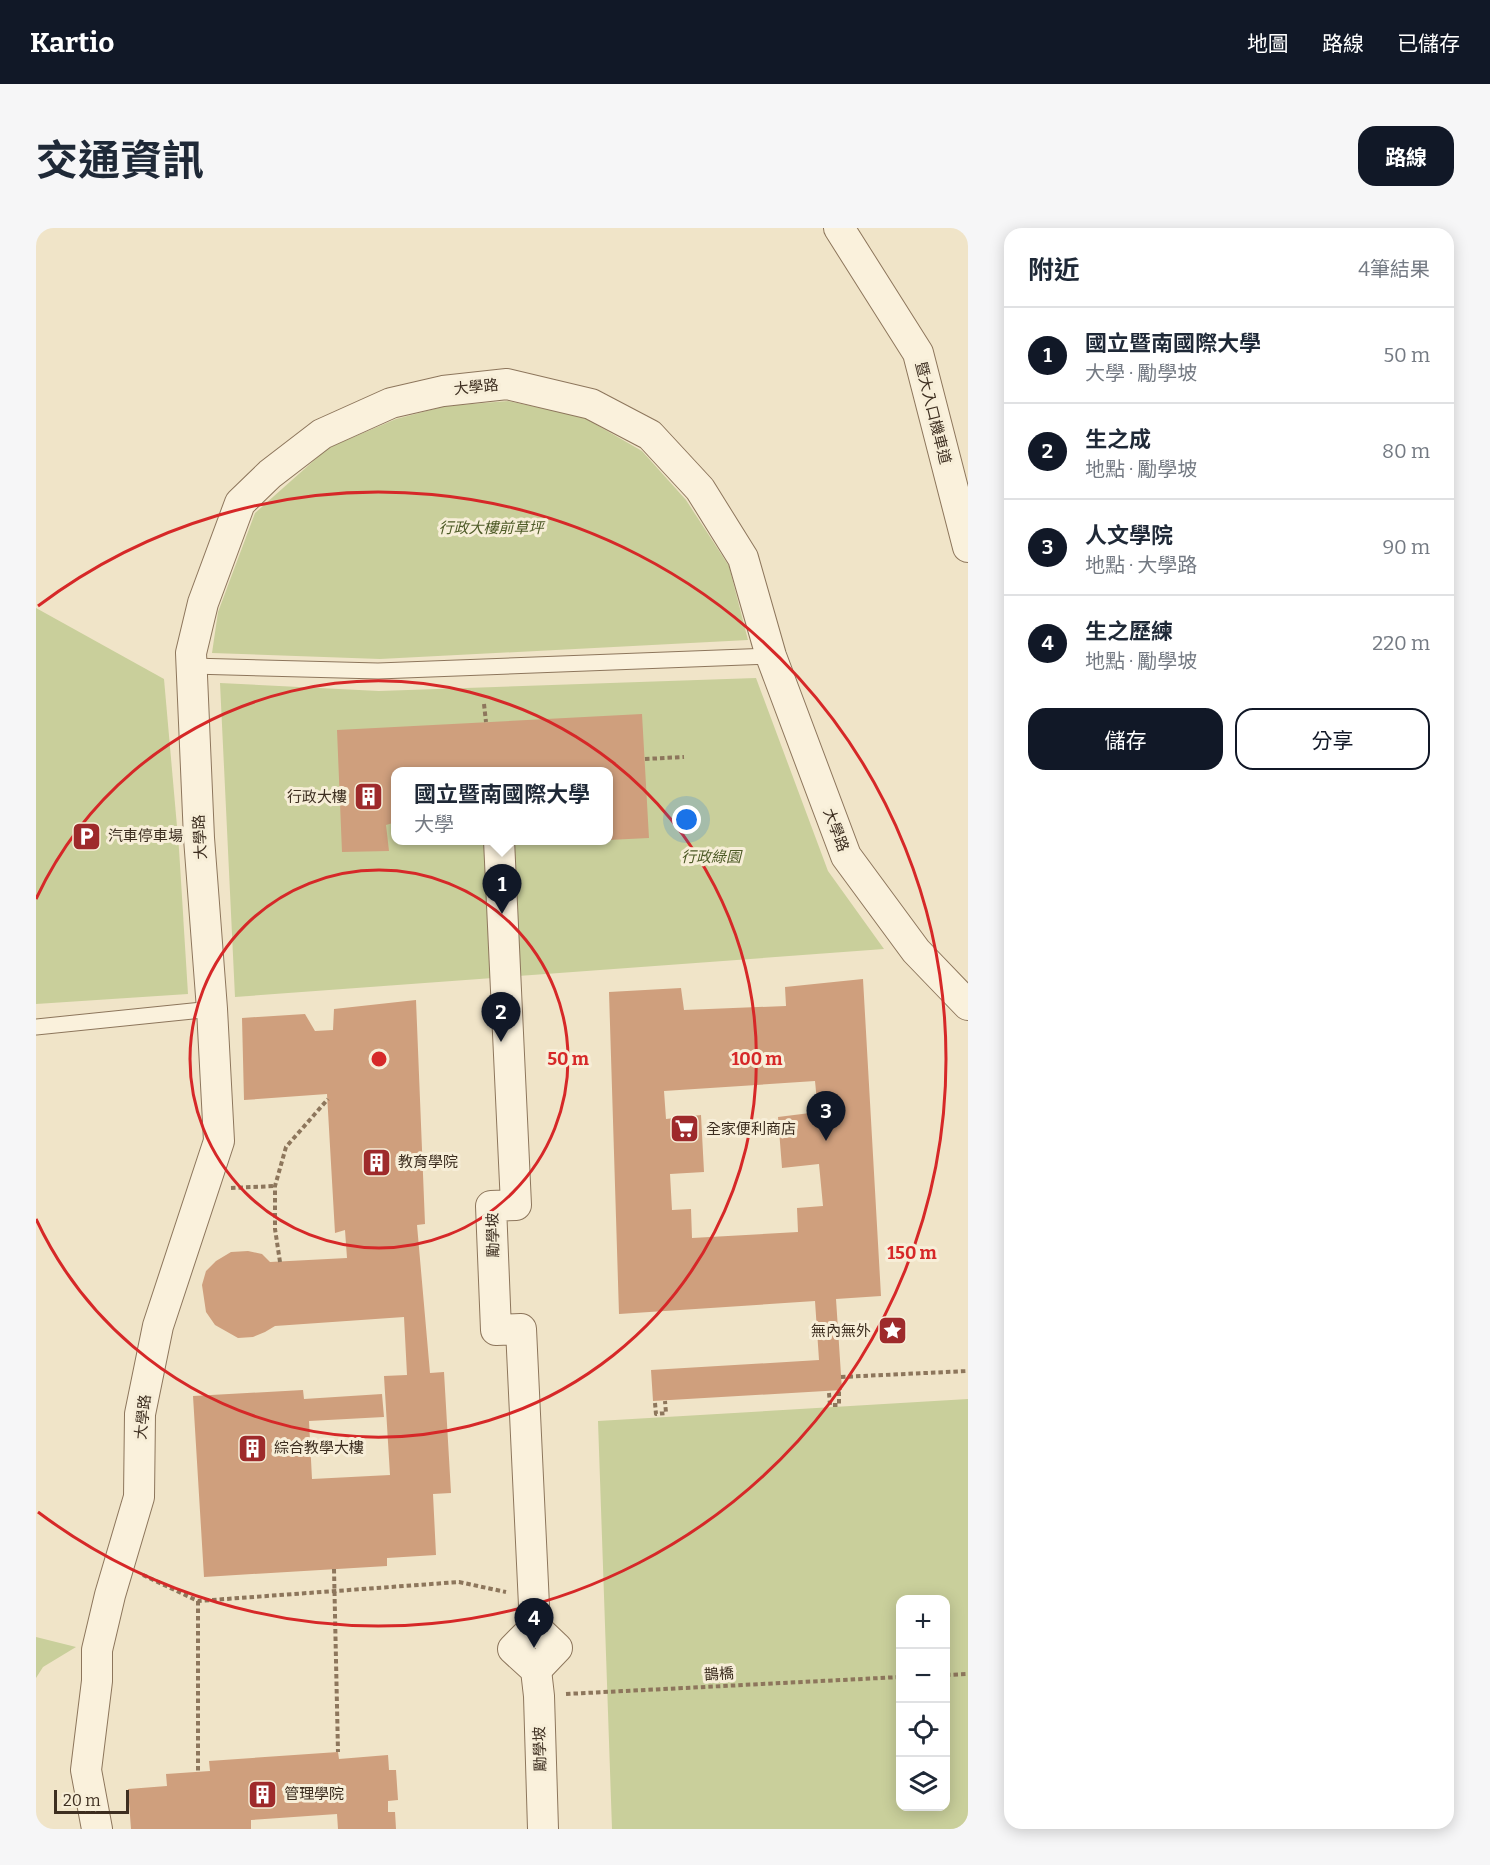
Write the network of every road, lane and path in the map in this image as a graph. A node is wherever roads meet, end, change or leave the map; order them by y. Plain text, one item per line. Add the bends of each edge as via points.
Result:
1 (839, 228) edge
2 (968, 547) edge
3 (771, 656) junction
4 (192, 666) junction
5 (484, 704) dead end
6 (486, 722) dead end
7 (684, 757) dead end
8 (645, 759) dead end
9 (498, 845) edge
10 (968, 1005) edge
11 (212, 1009) junction
12 (36, 1027) edge
13 (328, 1099) dead end
14 (275, 1186) junction
15 (203, 1190) junction
16 (280, 1262) dead end
17 (968, 1371) edge
18 (841, 1377) dead end
19 (839, 1390) dead end
20 (829, 1393) dead end
21 (665, 1401) dead end
22 (655, 1403) dead end
23 (120, 1563) junction
24 (334, 1569) dead end
25 (335, 1591) junction
26 (198, 1601) junction
27 (534, 1612) junction
28 (968, 1674) edge
29 (950, 1675) edge
30 (896, 1677) edge
31 (537, 1683) junction
32 (338, 1752) dead end
33 (198, 1771) dead end
34 (97, 1829) edge
35 (543, 1829) edge

1 - 2 street, 暨大入口機車道 via 918,353
3 - 4 lane via 378,671
3 - 4 street, 大學路 via 743,558 700,489 650,435 591,404 507,384 442,391 391,403 322,434 270,474 240,503 203,603 191,653
3 - 10 street, 大學路 via 846,856 915,951
4 - 11 street, 大學路 via 199,838
5 - 6 path
7 - 8 path
9 - 27 street, 勵學坡 via 516,1205 491,1206 496,1330 521,1329
11 - 12 lane
11 - 15 street, 大學路 via 219,1141
13 - 14 path via 286,1148
14 - 15 path
14 - 16 path
15 - 23 street, 大學路 via 158,1326 140,1414 139,1497
17 - 18 path
19 - 20 path via 840,1405 830,1405
21 - 22 path via 666,1413 656,1414
23 - 26 path
23 - 34 street, 大學路 via 96,1650 86,1770
24 - 25 path
25 - 26 path
25 - 27 path via 459,1582
25 - 32 path
26 - 33 path
27 - 31 street via 513,1649
28 - 29 path
30 - 31 path, 鵲橋
31 - 35 street, 勵學坡

